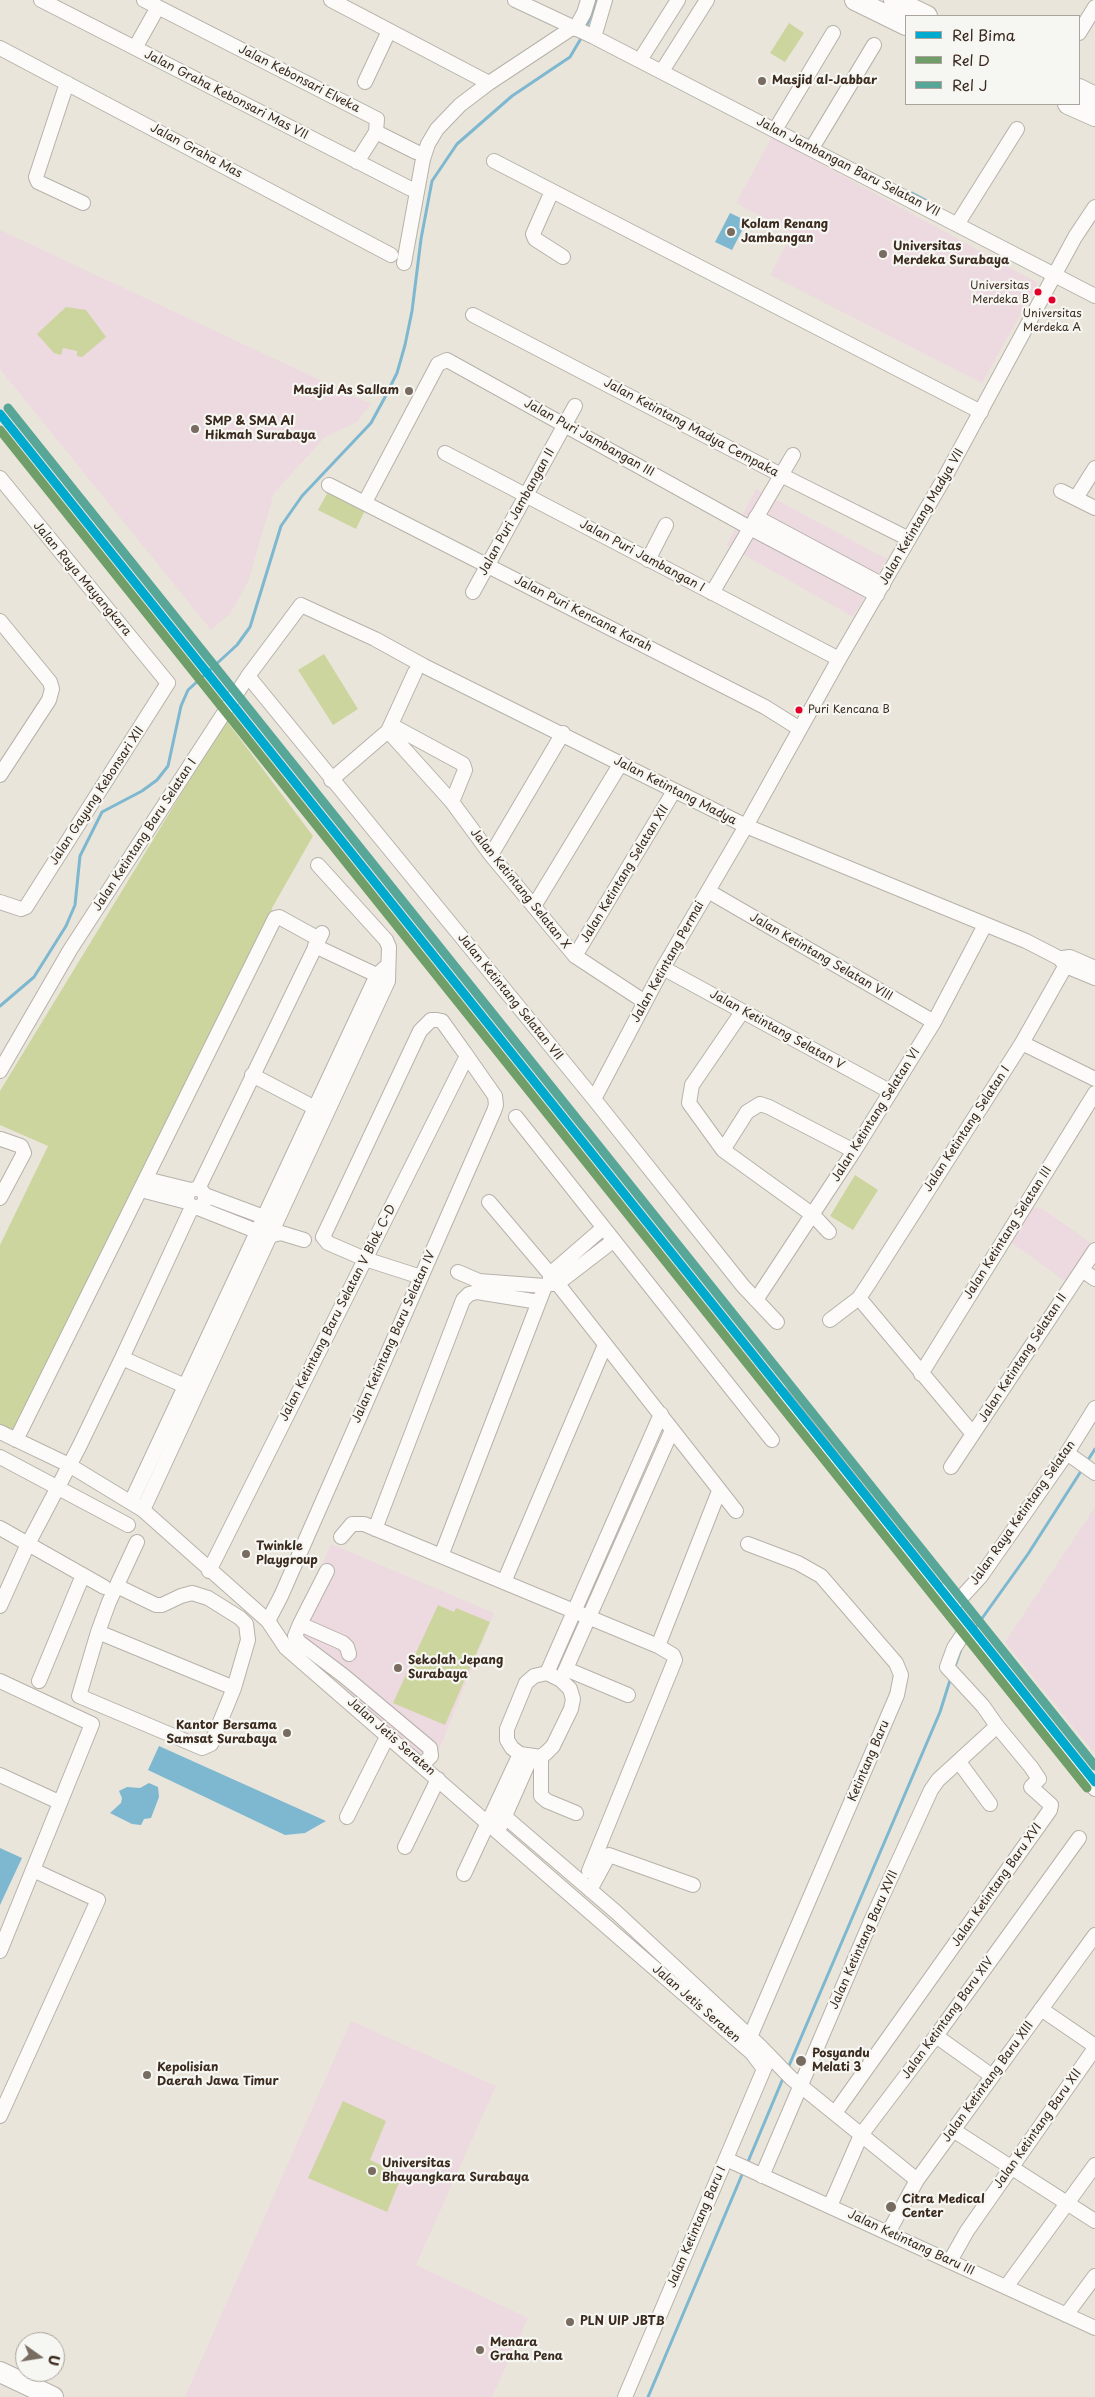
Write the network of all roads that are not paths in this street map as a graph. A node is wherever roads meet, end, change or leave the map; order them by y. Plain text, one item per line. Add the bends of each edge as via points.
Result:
1 (41, 0) edge
2 (144, 0) edge
3 (175, 0) edge
4 (331, 0) edge
5 (515, 0) edge
6 (588, 0) edge
7 (605, 0) edge
8 (678, 0) edge
9 (707, 0) edge
10 (855, 0) edge
11 (894, 0) edge
12 (1095, 7) edge
13 (163, 10) junction
14 (925, 15) edge
15 (905, 25) edge
16 (389, 31) junction
17 (581, 31) junction
18 (1080, 31) edge
19 (833, 33) dead end
20 (874, 45) dead end
21 (0, 48) edge
22 (135, 48) junction
23 (640, 60) junction
24 (662, 71) junction
25 (365, 82) dead end
26 (67, 83) junction
27 (489, 83) junction
28 (1080, 90) edge
29 (1095, 97) edge
30 (1070, 105) edge
31 (1095, 116) edge
32 (1018, 129) dead end
33 (775, 130) junction
34 (376, 132) junction
35 (812, 148) junction
36 (416, 152) dead end
37 (494, 161) dead end
38 (357, 162) junction
39 (411, 189) dead end
40 (552, 191) junction
41 (83, 203) dead end
42 (1095, 207) edge
43 (960, 220) junction
44 (391, 255) dead end
45 (563, 257) dead end
46 (404, 263) dead end
47 (1058, 269) junction
48 (1095, 296) edge
49 (474, 315) dead end
50 (574, 406) dead end
51 (981, 412) junction
52 (565, 424) junction
53 (445, 453) dead end
54 (793, 455) dead end
55 (1095, 468) edge
56 (781, 475) junction
57 (0, 478) edge
58 (329, 485) dead end
59 (1061, 491) dead end
60 (525, 495) junction
61 (1076, 498) junction
62 (365, 502) junction
63 (1095, 508) edge
64 (753, 522) junction
65 (666, 525) dead end
66 (908, 539) junction
67 (648, 560) junction
68 (487, 565) junction
69 (880, 590) junction
70 (473, 592) dead end
71 (712, 593) junction
72 (300, 605) joint
73 (0, 621) edge
74 (839, 659) junction
75 (415, 672) dead end
76 (248, 676) junction
77 (166, 679) joint
78 (389, 728) junction
79 (800, 729) junction
80 (564, 733) junction
81 (621, 764) junction
82 (0, 775) edge
83 (331, 780) junction
84 (674, 791) junction
85 (452, 802) junction
86 (746, 826) junction
87 (491, 855) junction
88 (318, 865) dead end
89 (708, 891) junction
90 (0, 902) edge
91 (534, 906) junction
92 (985, 925) junction
93 (318, 939) junction
94 (575, 956) junction
95 (1065, 960) junction
96 (663, 968) junction
97 (1095, 968) edge
98 (384, 974) junction
99 (1095, 978) edge
100 (645, 1002) junction
101 (742, 1012) junction
102 (934, 1022) junction
103 (1022, 1043) junction
104 (467, 1056) junction
105 (0, 1071) edge
106 (252, 1075) junction
107 (1095, 1079) edge
108 (891, 1092) junction
109 (1095, 1093) edge
110 (594, 1099) junction
111 (320, 1111) junction
112 (516, 1117) dead end
113 (1, 1139) edge
114 (724, 1150) junction
115 (854, 1152) junction
116 (144, 1184) junction
117 (0, 1198) edge
118 (195, 1199) junction
119 (489, 1202) dead end
120 (813, 1215) junction
121 (270, 1228) junction
122 (603, 1228) junction
123 (829, 1232) dead end
124 (304, 1240) dead end
125 (613, 1241) junction
126 (1095, 1250) edge
127 (365, 1259) junction
128 (1082, 1270) junction
129 (458, 1272) dead end
130 (421, 1277) junction
131 (1095, 1279) edge
132 (551, 1282) junction
133 (859, 1298) junction
134 (756, 1300) junction
135 (539, 1302) junction
136 (830, 1320) dead end
137 (777, 1322) dead end
138 (605, 1345) junction
139 (122, 1358) junction
140 (921, 1374) junction
141 (191, 1388) junction
142 (782, 1395) dead end
143 (1095, 1408) edge
144 (661, 1414) junction
145 (672, 1430) junction
146 (0, 1432) edge
147 (19, 1433) junction
148 (973, 1434) junction
149 (772, 1440) dead end
150 (836, 1446) dead end
151 (0, 1457) edge
152 (69, 1465) junction
153 (1085, 1465) edge
154 (951, 1467) dead end
155 (57, 1487) junction
156 (719, 1491) junction
157 (131, 1502) junction
158 (143, 1510) junction
159 (736, 1511) dead end
160 (128, 1525) dead end
161 (0, 1528) edge
162 (375, 1529) junction
163 (341, 1537) dead end
164 (137, 1542) dead end
165 (28, 1544) junction
166 (748, 1544) dead end
167 (441, 1556) junction
168 (209, 1571) junction
169 (327, 1571) dead end
170 (83, 1575) junction
171 (504, 1582) junction
172 (104, 1587) dead end
173 (123, 1589) dead end
174 (0, 1606) edge
175 (574, 1611) junction
176 (589, 1617) junction
177 (268, 1621) junction
178 (300, 1624) junction
179 (969, 1629) junction
180 (98, 1632) junction
181 (658, 1646) junction
182 (349, 1654) dead end
183 (547, 1674) junction
184 (563, 1674) junction
185 (0, 1681) edge
186 (39, 1681) dead end
187 (234, 1688) junction
188 (628, 1696) dead end
189 (99, 1706) junction
190 (92, 1724) junction
191 (997, 1726) junction
192 (388, 1735) junction
193 (531, 1756) junction
194 (960, 1762) junction
195 (422, 1765) junction
196 (0, 1775) edge
197 (438, 1779) junction
198 (1095, 1789) edge
199 (59, 1802) junction
200 (990, 1804) dead end
201 (500, 1813) junction
202 (576, 1813) dead end
203 (347, 1817) dead end
204 (494, 1826) junction
205 (1079, 1838) dead end
206 (405, 1848) dead end
207 (34, 1870) junction
208 (589, 1871) dead end
209 (464, 1874) dead end
210 (693, 1885) dead end
211 (590, 1890) junction
212 (1095, 1935) edge
213 (0, 1951) edge
214 (1041, 2009) junction
215 (750, 2036) junction
216 (936, 2036) junction
217 (1095, 2047) edge
218 (770, 2063) junction
219 (992, 2076) junction
220 (796, 2082) junction
221 (2, 2108) edge
222 (835, 2113) junction
223 (952, 2130) junction
224 (861, 2135) junction
225 (726, 2159) junction
226 (1095, 2165) edge
227 (1012, 2168) junction
228 (758, 2174) junction
229 (918, 2180) junction
230 (1067, 2203) junction
231 (830, 2206) junction
232 (1095, 2222) edge
233 (888, 2233) junction
234 (950, 2261) junction
235 (1095, 2276) edge
236 (1006, 2287) junction
237 (1066, 2315) junction
238 (1095, 2328) edge
239 (0, 2372) edge
240 (53, 2397) edge
241 (625, 2397) edge

1 - 22 street, Jalan Graha Kebonsari Mas VII
2 - 13 street, Jalan Kebonsari Elveka
3 - 13 street
4 - 16 street
5 - 17 street, Jalan Jambangan Baru Selatan VII
6 - 17 street
7 - 17 street
8 - 23 street
9 - 24 street
10 - 15 highway
11 - 14 highway
12 - 18 street
13 - 22 street
13 - 34 street, Jalan Kebonsari Elveka via 377,119
16 - 25 street
16 - 27 street
17 - 23 street, Jalan Jambangan Baru Selatan VII
17 - 27 street
19 - 33 street
20 - 35 street
21 - 26 street, Jalan Graha Mas
22 - 38 street, Jalan Graha Kebonsari Mas VII
23 - 24 street, Jalan Jambangan Baru Selatan VII
24 - 33 street, Jalan Jambangan Baru Selatan VII
26 - 41 street via 36,177 38,182
26 - 44 street, Jalan Graha Mas
27 - 46 street via 460,105 437,129 428,144
28 - 29 highway
30 - 31 highway
32 - 43 street
33 - 35 street, Jalan Jambangan Baru Selatan VII
34 - 36 street
34 - 38 street
35 - 43 street, Jalan Jambangan Baru Selatan VII
37 - 40 street
38 - 39 street, Jalan Graha Kebonsari Mas VII
40 - 45 street via 533,234 535,239
40 - 51 street
42 - 47 street, Jalan Ketintang Madya VII
43 - 47 street, Jalan Jambangan Baru Selatan VII
47 - 48 street, Jalan Jambangan Baru Selatan VII
47 - 51 street, Jalan Ketintang Madya VII
49 - 56 street, Jalan Ketintang Madya Cempaka
50 - 52 street, Jalan Puri Jambangan II
51 - 66 street, Jalan Ketintang Madya VII
52 - 60 street, Jalan Puri Jambangan II
52 - 62 street, Jalan Puri Jambangan III via 447,360 442,361
52 - 64 street, Jalan Puri Jambangan III
53 - 60 street, Jalan Puri Jambangan I
54 - 56 street
55 - 61 street
56 - 64 street
56 - 66 street, Jalan Ketintang Madya Cempaka
57 - 77 street, Jalan Raya Mayangkara
58 - 62 street, Jalan Puri Kencana Karah
59 - 61 street
60 - 67 street, Jalan Puri Jambangan I
60 - 68 street, Jalan Puri Jambangan II
61 - 63 street
62 - 68 street, Jalan Puri Kencana Karah
64 - 69 street, Jalan Puri Jambangan III
64 - 71 street
65 - 67 street
66 - 69 street, Jalan Ketintang Madya VII
67 - 71 street, Jalan Puri Jambangan I
68 - 70 street, Jalan Puri Jambangan II
68 - 79 street, Jalan Puri Kencana Karah via 765,707
69 - 74 street, Jalan Ketintang Madya VII
71 - 74 street, Jalan Puri Jambangan I
72 - 76 street, Jalan Ketintang Baru Selatan I
72 - 80 street, Jalan Ketintang Madya
73 - 82 street via 50,682 52,689 50,700
74 - 79 street, Jalan Ketintang Madya VII
75 - 78 street
76 - 83 street, Jalan Ketintang Selatan VII
76 - 105 street, Jalan Ketintang Baru Selatan I via 65,958
77 - 90 street, Jalan Gayung Kebonsari XII via 167,688 26,907 21,909
78 - 83 street
78 - 85 street, Jalan Ketintang Selatan X
78 - 85 street via 463,764 465,770
79 - 86 street, Jalan Ketintang Madya VII
80 - 81 street, Jalan Ketintang Madya
80 - 87 street
81 - 84 street, Jalan Ketintang Madya
81 - 91 street
83 - 110 street, Jalan Ketintang Selatan VII
84 - 86 street, Jalan Ketintang Madya
84 - 94 street, Jalan Ketintang Selatan XII
85 - 87 street, Jalan Ketintang Selatan X
86 - 89 street, Jalan Ketintang Permai
86 - 92 street, Jalan Ketintang Madya
87 - 91 street, Jalan Ketintang Selatan X
88 - 98 street via 386,940 389,947
89 - 96 street, Jalan Ketintang Permai
89 - 102 street, Jalan Ketintang Selatan VIII
91 - 94 street, Jalan Ketintang Selatan X
92 - 95 street, Jalan Ketintang Madya
92 - 102 street, Jalan Ketintang Selatan VI
93 - 98 street
93 - 106 street
93 - 116 street via 279,917 275,918
94 - 100 street, Jalan Ketintang Selatan X
95 - 97 street, Jalan Ketintang Madya
95 - 99 street, Jalan Ketintang Madya
95 - 103 street, Jalan Ketintang Selatan I
96 - 100 street, Jalan Ketintang Permai
96 - 101 street, Jalan Ketintang Selatan V
98 - 111 street
100 - 110 street, Jalan Ketintang Permai
101 - 108 street, Jalan Ketintang Selatan V
101 - 114 street via 689,1094 689,1103
102 - 108 street, Jalan Ketintang Selatan VI
103 - 107 street
103 - 133 street, Jalan Ketintang Selatan I
104 - 127 street, Jalan Ketintang Baru Selatan V Blok C-D
104 - 127 street via 442,1021 431,1020 420,1031 324,1237 328,1243
104 - 130 street, Jalan Ketintang Baru Selatan IV via 495,1096 496,1105
106 - 111 street
106 - 118 street
108 - 115 street, Jalan Ketintang Selatan VI
109 - 140 street, Jalan Ketintang Selatan III
110 - 134 street, Jalan Ketintang Selatan VII
111 - 121 street
112 - 122 street
113 - 117 street via 22,1146 24,1150
114 - 115 street via 747,1112 760,1104
114 - 120 street
115 - 120 street, Jalan Ketintang Selatan VI
116 - 118 street
116 - 147 street
118 - 121 street
118 - 139 street
119 - 132 street
120 - 123 street
120 - 134 street, Jalan Ketintang Selatan VI
121 - 124 street
121 - 141 street
122 - 125 street
122 - 132 street
125 - 132 street
125 - 149 street
126 - 128 street, Jalan Ketintang Selatan II
127 - 130 street
127 - 168 street, Jalan Ketintang Baru Selatan V Blok C-D
128 - 131 street
128 - 148 street, Jalan Ketintang Selatan II
129 - 132 street via 479,1281
130 - 177 street, Jalan Ketintang Baru Selatan IV
132 - 135 street
132 - 138 street
133 - 136 street
133 - 140 street
134 - 137 street, Jalan Ketintang Selatan VII
135 - 162 street via 477,1292 463,1300
135 - 167 street
138 - 144 street
138 - 171 street
139 - 141 street
139 - 152 street
140 - 148 street
141 - 157 street
141 - 158 street
142 - 179 street
143 - 153 street, Jalan Raya Ketintang Selatan
144 - 145 street
144 - 175 street
145 - 156 street
145 - 176 street
146 - 147 street, Jalan Jetis Seraten
147 - 152 street, Jalan Jetis Seraten
148 - 154 street, Jalan Ketintang Selatan II
150 - 153 street, Jalan Raya Ketintang Selatan via 951,1599 956,1600
151 - 155 street
152 - 155 street
152 - 157 street, Jalan Jetis Seraten
155 - 160 street
155 - 165 street
156 - 159 street
156 - 181 street
157 - 158 street, Jalan Jetis Seraten
158 - 168 street, Jalan Jetis Seraten
161 - 165 street
162 - 163 street via 356,1522
162 - 167 street
164 - 180 street
165 - 170 street
165 - 174 street
166 - 215 street, Ketintang Baru via 798,1563 821,1576 896,1663 901,1675 897,1695
167 - 171 street
168 - 177 street, Jalan Jetis Seraten
169 - 178 street
170 - 172 street
170 - 186 street
171 - 175 street
173 - 187 street via 156,1605 192,1593 208,1598 240,1618 246,1624 248,1640
175 - 176 street
175 - 183 street
176 - 181 street
176 - 184 street
177 - 192 street, Jalan Jetis Seraten via 286,1648
178 - 182 street via 343,1643
178 - 195 street via 296,1639 430,1748 431,1756
179 - 191 street, Jalan Ketintang Baru XVI via 954,1648 950,1671
179 - 198 street
180 - 187 street
180 - 189 street via 79,1692 80,1698
181 - 208 street via 669,1651 675,1660
183 - 184 street
183 - 193 street via 534,1676 526,1683 507,1729 507,1740 512,1748
184 - 188 street
184 - 193 street via 573,1699 571,1709 553,1746
185 - 190 street
187 - 189 street via 211,1744 202,1748
189 - 190 street
190 - 199 street
191 - 194 street, Jalan Ketintang Baru XVII
191 - 222 street, Jalan Ketintang Baru XVI via 1039,1779 1031,1787 1051,1805 1050,1810
192 - 195 street, Jalan Jetis Seraten
192 - 203 street
193 - 201 street
193 - 202 street via 540,1796
194 - 200 street
194 - 220 street, Jalan Ketintang Baru XVII via 931,1790
195 - 197 street, Jalan Jetis Seraten
196 - 199 street
197 - 204 street, Jalan Jetis Seraten
197 - 206 street
199 - 207 street
201 - 204 street
201 - 211 street, Jalan Jetis Seraten
204 - 209 street
204 - 218 street, Jalan Jetis Seraten via 752,2053
205 - 216 street, Jalan Ketintang Baru XIV
207 - 213 street
207 - 221 street via 98,1900
210 - 211 street via 609,1855
211 - 215 street, Jalan Jetis Seraten
212 - 214 street, Jalan Ketintang Baru XIII
214 - 217 street
214 - 219 street, Jalan Ketintang Baru XIII
215 - 218 street, Jalan Jetis Seraten
216 - 219 street
216 - 224 street, Jalan Ketintang Baru XIV
217 - 227 street, Jalan Ketintang Baru XII
218 - 220 street, Jalan Jetis Seraten
218 - 225 street, Jalan Ketintang Baru I
219 - 223 street, Jalan Ketintang Baru XIII
220 - 222 street, Jalan Jetis Seraten
220 - 228 street, Jalan Ketintang Baru XVII
222 - 224 street, Jalan Jetis Seraten
223 - 227 street
223 - 229 street, Jalan Ketintang Baru XIII
224 - 229 street, Jalan Jetis Seraten
224 - 231 street, Jalan Ketintang Baru XIV
225 - 228 street, Jalan Ketintang Baru III
225 - 241 street, Jalan Ketintang Baru I
226 - 230 street
227 - 230 street
227 - 234 street, Jalan Ketintang Baru XII
228 - 231 street, Jalan Ketintang Baru III
229 - 233 street, Jalan Ketintang Baru XIII
230 - 232 street
230 - 236 street
231 - 233 street, Jalan Ketintang Baru III
233 - 234 street, Jalan Ketintang Baru III
234 - 236 street, Jalan Ketintang Baru III
235 - 237 street
236 - 237 street, Jalan Ketintang Baru III
237 - 238 street, Jalan Ketintang Baru III
239 - 240 highway

